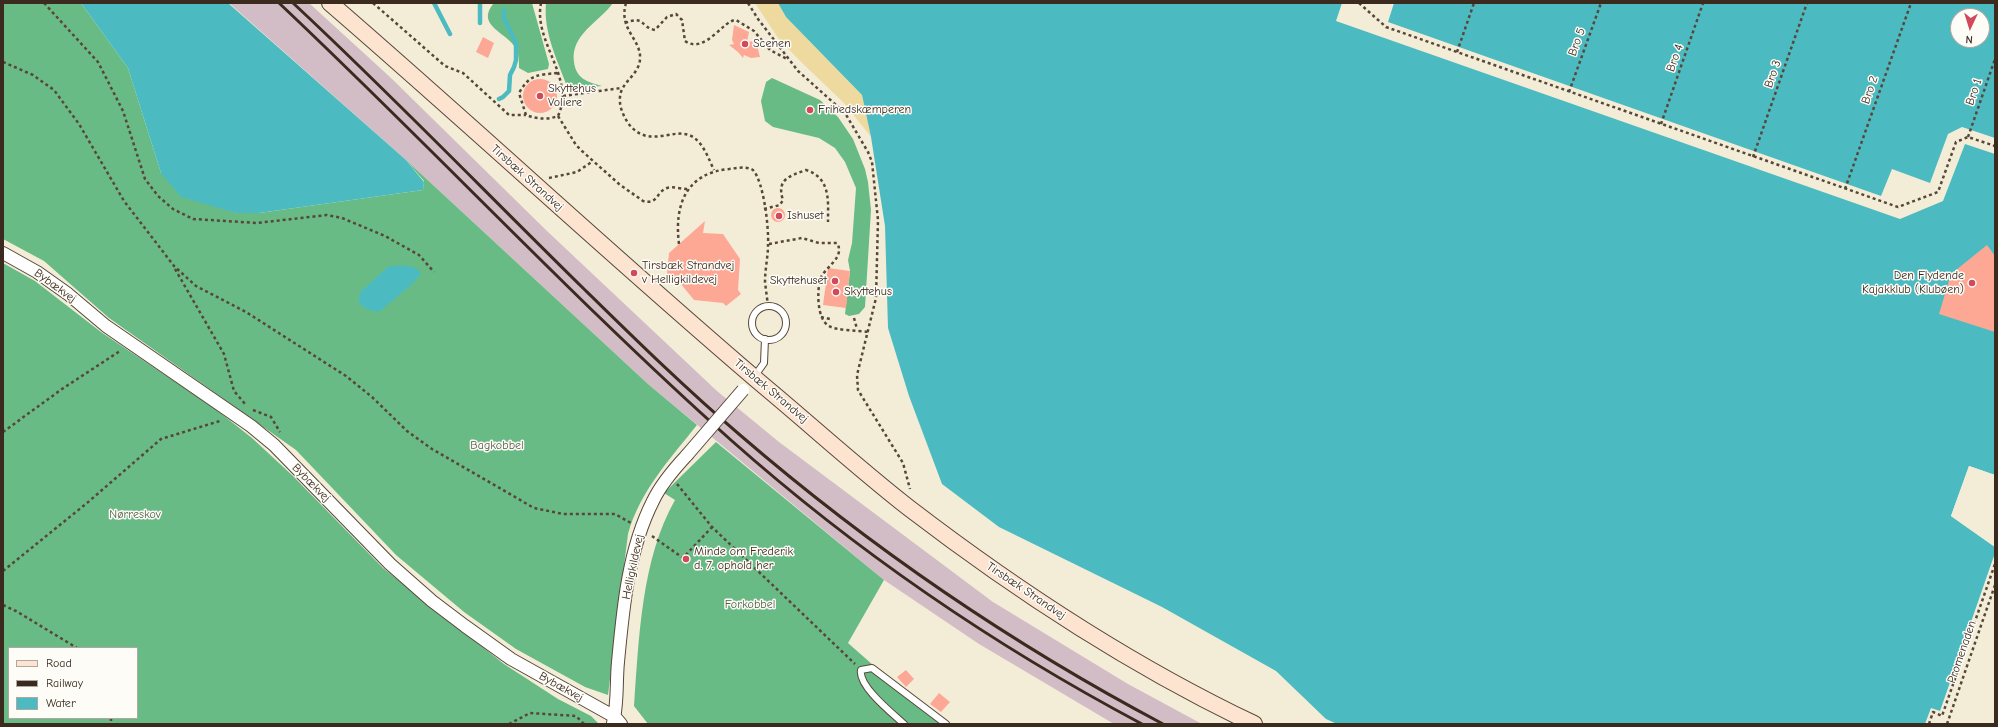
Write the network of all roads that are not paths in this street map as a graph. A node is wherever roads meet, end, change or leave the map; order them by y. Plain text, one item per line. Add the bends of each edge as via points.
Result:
1 (330, 3) edge
2 (3, 253) edge
3 (765, 339) junction
4 (754, 377) junction
5 (616, 722) edge
6 (904, 724) edge
7 (946, 724) edge
8 (1254, 724) edge

1 - 4 street, Tirsbæk Strandvej
2 - 5 street, Bybækvej via 37,272 106,326 237,415 281,452 390,564 432,600 511,659
3 - 3 lane via 756,333 752,323 755,314 768,306 781,311 786,326 780,336
3 - 4 lane via 764,363
4 - 5 street, Helligkildevej, bridge via 670,474 653,500 641,528 620,634
4 - 8 street, Tirsbæk Strandvej via 908,506 1056,612 1151,670
6 - 7 lane via 868,688 860,675 861,670 872,668

